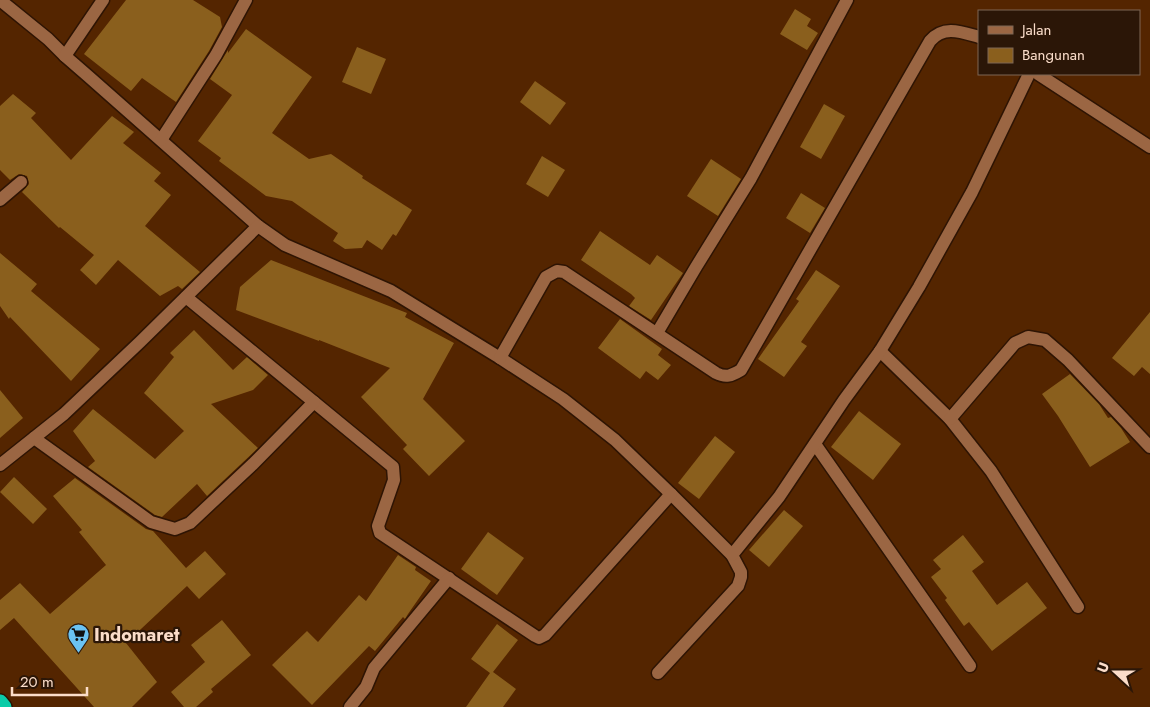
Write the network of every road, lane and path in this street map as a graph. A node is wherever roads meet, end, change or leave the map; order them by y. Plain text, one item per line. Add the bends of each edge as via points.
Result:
1 (0, 0) edge
2 (104, 0) edge
3 (246, 0) edge
4 (847, 0) edge
5 (978, 37) edge
6 (66, 56) junction
7 (1029, 75) edge
8 (1040, 75) edge
9 (161, 140) junction
10 (1150, 147) edge
11 (21, 182) dead end
12 (0, 200) edge
13 (258, 226) junction
14 (186, 297) junction
15 (657, 333) junction
16 (880, 350) junction
17 (500, 358) junction
18 (314, 402) junction
19 (950, 419) junction
20 (34, 438) junction
21 (815, 444) junction
22 (1150, 447) edge
23 (0, 465) edge
24 (671, 494) junction
25 (732, 555) junction
26 (449, 578) junction
27 (1078, 607) dead end
28 (970, 666) dead end
29 (658, 673) dead end
30 (0, 702) edge
31 (4, 707) edge
32 (350, 707) edge

1 - 6 street
2 - 6 street
3 - 9 street via 216,55
4 - 15 street via 751,178
5 - 15 street via 948,31 935,35 930,41 741,370 731,376 716,373
6 - 9 street
7 - 16 street via 972,192
8 - 10 street
9 - 13 street
11 - 12 street
13 - 14 street
13 - 17 street via 285,245 391,291
14 - 18 street
14 - 20 street via 64,414
15 - 17 street via 564,272 557,271 546,277
16 - 19 street
16 - 21 street
17 - 24 street via 563,399 615,440
18 - 20 street via 190,523 175,529 152,522
18 - 26 street via 394,467 394,480 378,526 380,533
19 - 22 street via 1015,343 1028,337 1046,340
19 - 27 street via 991,471
20 - 23 street
21 - 25 street via 779,497
21 - 28 street
24 - 25 street
24 - 26 street via 540,638
25 - 29 street via 741,572 738,586
26 - 32 street via 374,668 366,687
30 - 31 highway

